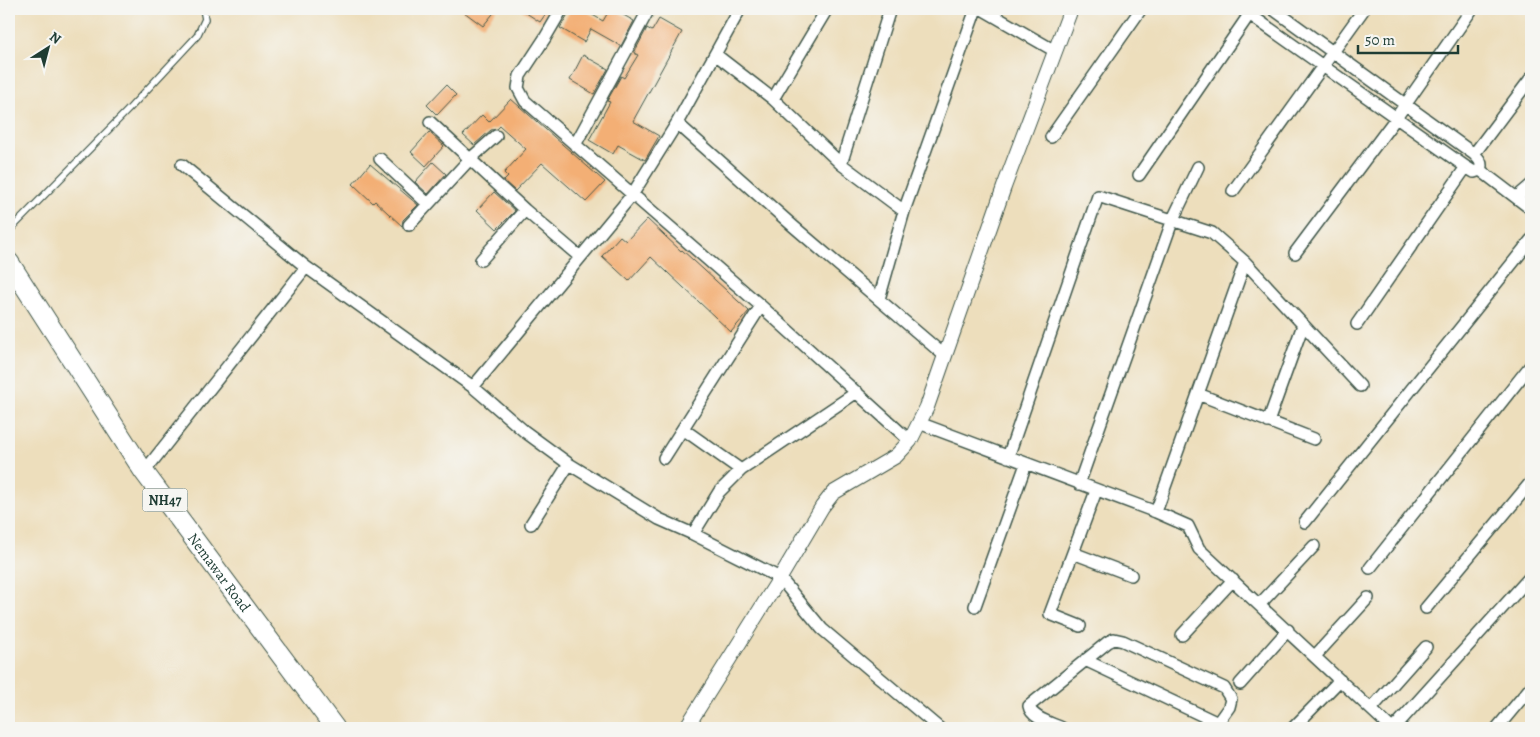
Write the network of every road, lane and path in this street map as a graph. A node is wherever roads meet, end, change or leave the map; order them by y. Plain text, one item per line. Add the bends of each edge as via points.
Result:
1 (203, 9) edge
2 (562, 9) edge
3 (649, 9) edge
4 (740, 9) edge
5 (827, 9) edge
6 (890, 9) edge
7 (976, 9) edge
8 (982, 9) edge
9 (1071, 9) edge
10 (1141, 9) edge
11 (1273, 9) edge
12 (1364, 9) edge
13 (1472, 9) edge
14 (1248, 10) edge
15 (1055, 51) junction
16 (1333, 52) junction
17 (715, 54) junction
18 (1324, 66) junction
19 (1531, 78) edge
20 (773, 99) junction
21 (1405, 104) junction
22 (1396, 118) junction
23 (430, 122) dead end
24 (677, 123) junction
25 (496, 136) dead end
26 (1051, 137) dead end
27 (575, 145) junction
28 (1474, 154) junction
29 (380, 159) dead end
30 (470, 159) junction
31 (842, 164) junction
32 (182, 165) dead end
33 (1198, 167) dead end
34 (1466, 168) junction
35 (1480, 170) junction
36 (1139, 175) dead end
37 (1531, 184) edge
38 (1233, 190) dead end
39 (632, 195) junction
40 (1517, 197) junction
41 (428, 204) junction
42 (1531, 208) edge
43 (526, 210) junction
44 (904, 211) junction
45 (1173, 219) junction
46 (409, 225) dead end
47 (9, 231) edge
48 (1531, 240) edge
49 (1295, 254) dead end
50 (580, 257) junction
51 (481, 260) dead end
52 (9, 262) edge
53 (1244, 262) junction
54 (306, 267) junction
55 (879, 299) junction
56 (761, 306) junction
57 (1357, 324) dead end
58 (1303, 325) junction
59 (945, 356) junction
60 (1531, 365) edge
61 (1360, 386) dead end
62 (473, 387) junction
63 (857, 392) junction
64 (1198, 394) junction
65 (1268, 422) junction
66 (919, 424) junction
67 (683, 429) junction
68 (1314, 439) dead end
69 (910, 441) junction
70 (1008, 457) junction
71 (664, 458) dead end
72 (569, 464) junction
73 (1026, 464) junction
74 (741, 470) junction
75 (144, 472) junction
76 (1079, 484) junction
77 (1529, 489) edge
78 (1096, 491) junction
79 (1156, 512) junction
80 (1305, 522) dead end
81 (531, 524) dead end
82 (693, 534) junction
83 (1314, 546) dead end
84 (1073, 553) junction
85 (1370, 568) dead end
86 (1131, 574) dead end
87 (1531, 576) edge
88 (780, 578) junction
89 (1233, 580) junction
90 (1368, 598) dead end
91 (1260, 604) junction
92 (975, 606) dead end
93 (1426, 608) dead end
94 (1080, 626) dead end
95 (1288, 630) junction
96 (1182, 635) dead end
97 (1426, 647) dead end
98 (1315, 656) junction
99 (1085, 660) junction
100 (1340, 680) junction
101 (1240, 684) dead end
102 (1531, 687) edge
103 (1371, 709) junction
104 (1216, 725) edge
105 (335, 728) edge
106 (686, 728) edge
107 (939, 728) edge
108 (1062, 728) edge
109 (1293, 728) edge
110 (1393, 728) edge
111 (1497, 728) edge

1 - 47 lane via 205,19 197,36
2 - 27 street via 520,76 518,88 525,101
3 - 27 street
4 - 17 street
5 - 20 street
6 - 31 street
7 - 44 street
8 - 15 street
9 - 15 street
10 - 26 street
11 - 16 street
12 - 16 street
13 - 21 street
14 - 18 street
14 - 36 street
15 - 59 street
16 - 18 street
16 - 21 street
17 - 20 street
17 - 24 street
18 - 22 street
18 - 38 street
19 - 28 street
20 - 31 street
21 - 22 street
21 - 28 street
22 - 34 street
22 - 49 street
23 - 30 street
24 - 39 street
24 - 55 street
25 - 30 street
27 - 39 street
28 - 35 street via 1481,161
29 - 41 street
30 - 41 street
30 - 43 street
31 - 44 street
32 - 54 street
33 - 45 street
34 - 35 street via 1474,172
34 - 57 street
35 - 40 street
37 - 40 street
39 - 50 street
39 - 56 street
40 - 42 street
41 - 46 street
43 - 50 street
43 - 51 street
44 - 55 street
45 - 53 street via 1212,233
45 - 70 street via 1098,196
45 - 76 street
48 - 80 street
50 - 62 street
52 - 75 highway, Nemawar Road / NH47
53 - 58 street
53 - 64 street
54 - 62 street
54 - 75 street
55 - 59 street
56 - 63 street
56 - 67 street
58 - 61 street
58 - 65 street
59 - 66 street
60 - 85 street
62 - 72 street
63 - 69 street
63 - 74 street
64 - 65 street
64 - 79 street
65 - 68 street
66 - 69 street
66 - 70 street
67 - 71 street
67 - 74 street
69 - 88 street via 896,456 833,494
70 - 73 street
72 - 81 street
72 - 82 street via 659,519
73 - 76 street
73 - 92 street
74 - 82 street via 719,492
75 - 105 highway, Nemawar Road / NH47
76 - 78 street
77 - 93 street
78 - 79 street
78 - 84 street
79 - 89 street via 1188,526 1199,549
82 - 88 street
83 - 91 street
84 - 86 street
84 - 94 street via 1050,614
87 - 110 street
88 - 106 street
88 - 107 street via 822,629
89 - 91 street
89 - 96 street
90 - 98 street
91 - 95 street
95 - 98 street
95 - 101 street
97 - 103 street
98 - 100 street
99 - 104 street
99 - 104 street via 1114,639 1224,688 1231,698 1229,707
99 - 108 street via 1029,706 1037,716
100 - 103 street
100 - 109 street
102 - 111 street
103 - 110 street

